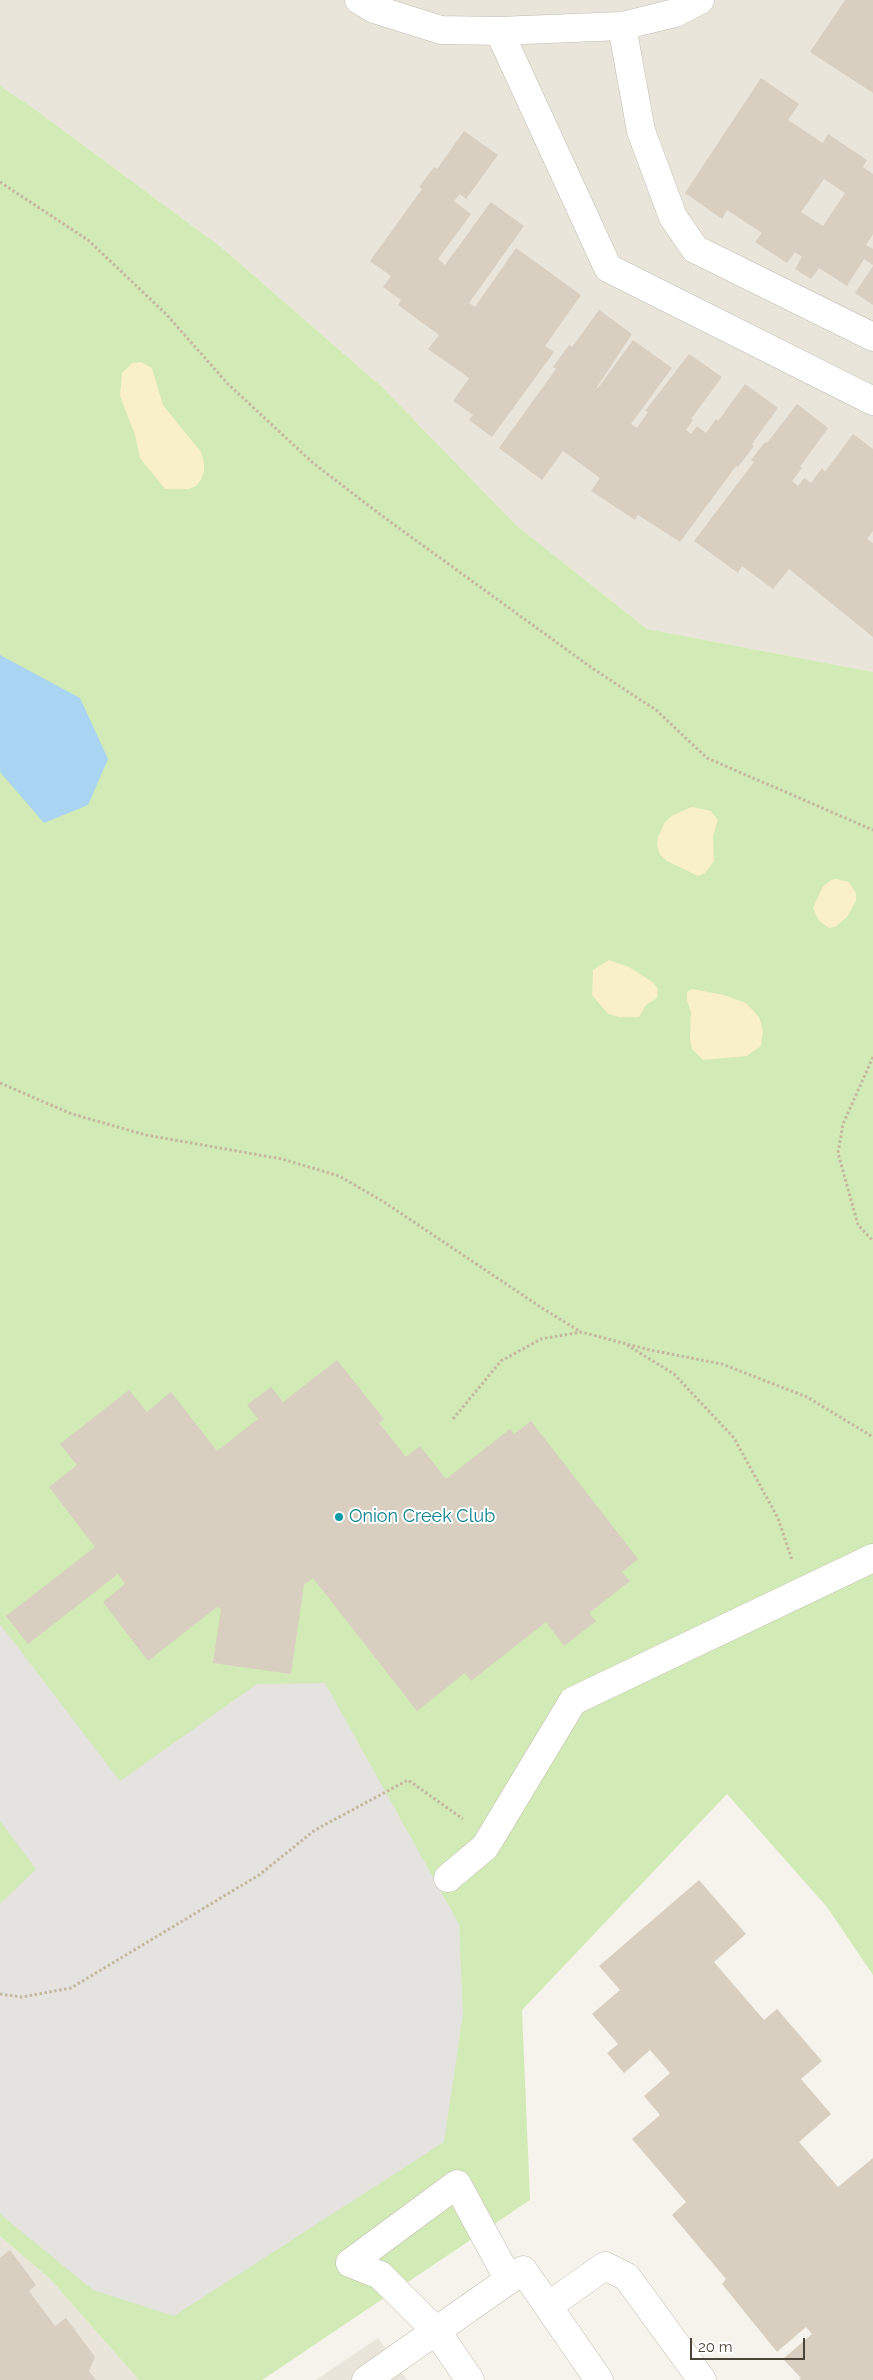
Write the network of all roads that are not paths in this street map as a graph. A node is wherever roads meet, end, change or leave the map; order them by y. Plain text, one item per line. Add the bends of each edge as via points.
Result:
1 (359, 0) edge
2 (700, 0) edge
3 (622, 26) junction
4 (499, 31) junction
5 (873, 337) edge
6 (873, 401) edge
7 (873, 1558) edge
8 (448, 1878) dead end
9 (516, 2275) junction
10 (548, 2306) junction
11 (437, 2332) junction
12 (366, 2380) edge
13 (470, 2380) edge
14 (599, 2380) edge
15 (702, 2380) edge

1 - 4 street via 374,9 441,30
2 - 3 street via 675,13
3 - 4 street
3 - 5 street via 641,131 673,217 695,249
4 - 6 street via 608,268
7 - 8 street via 573,1701 485,1846
9 - 10 street
9 - 11 street
9 - 11 street via 457,2184 350,2263 380,2274
10 - 14 street
10 - 15 street via 605,2266 627,2277
11 - 12 street
11 - 13 street

